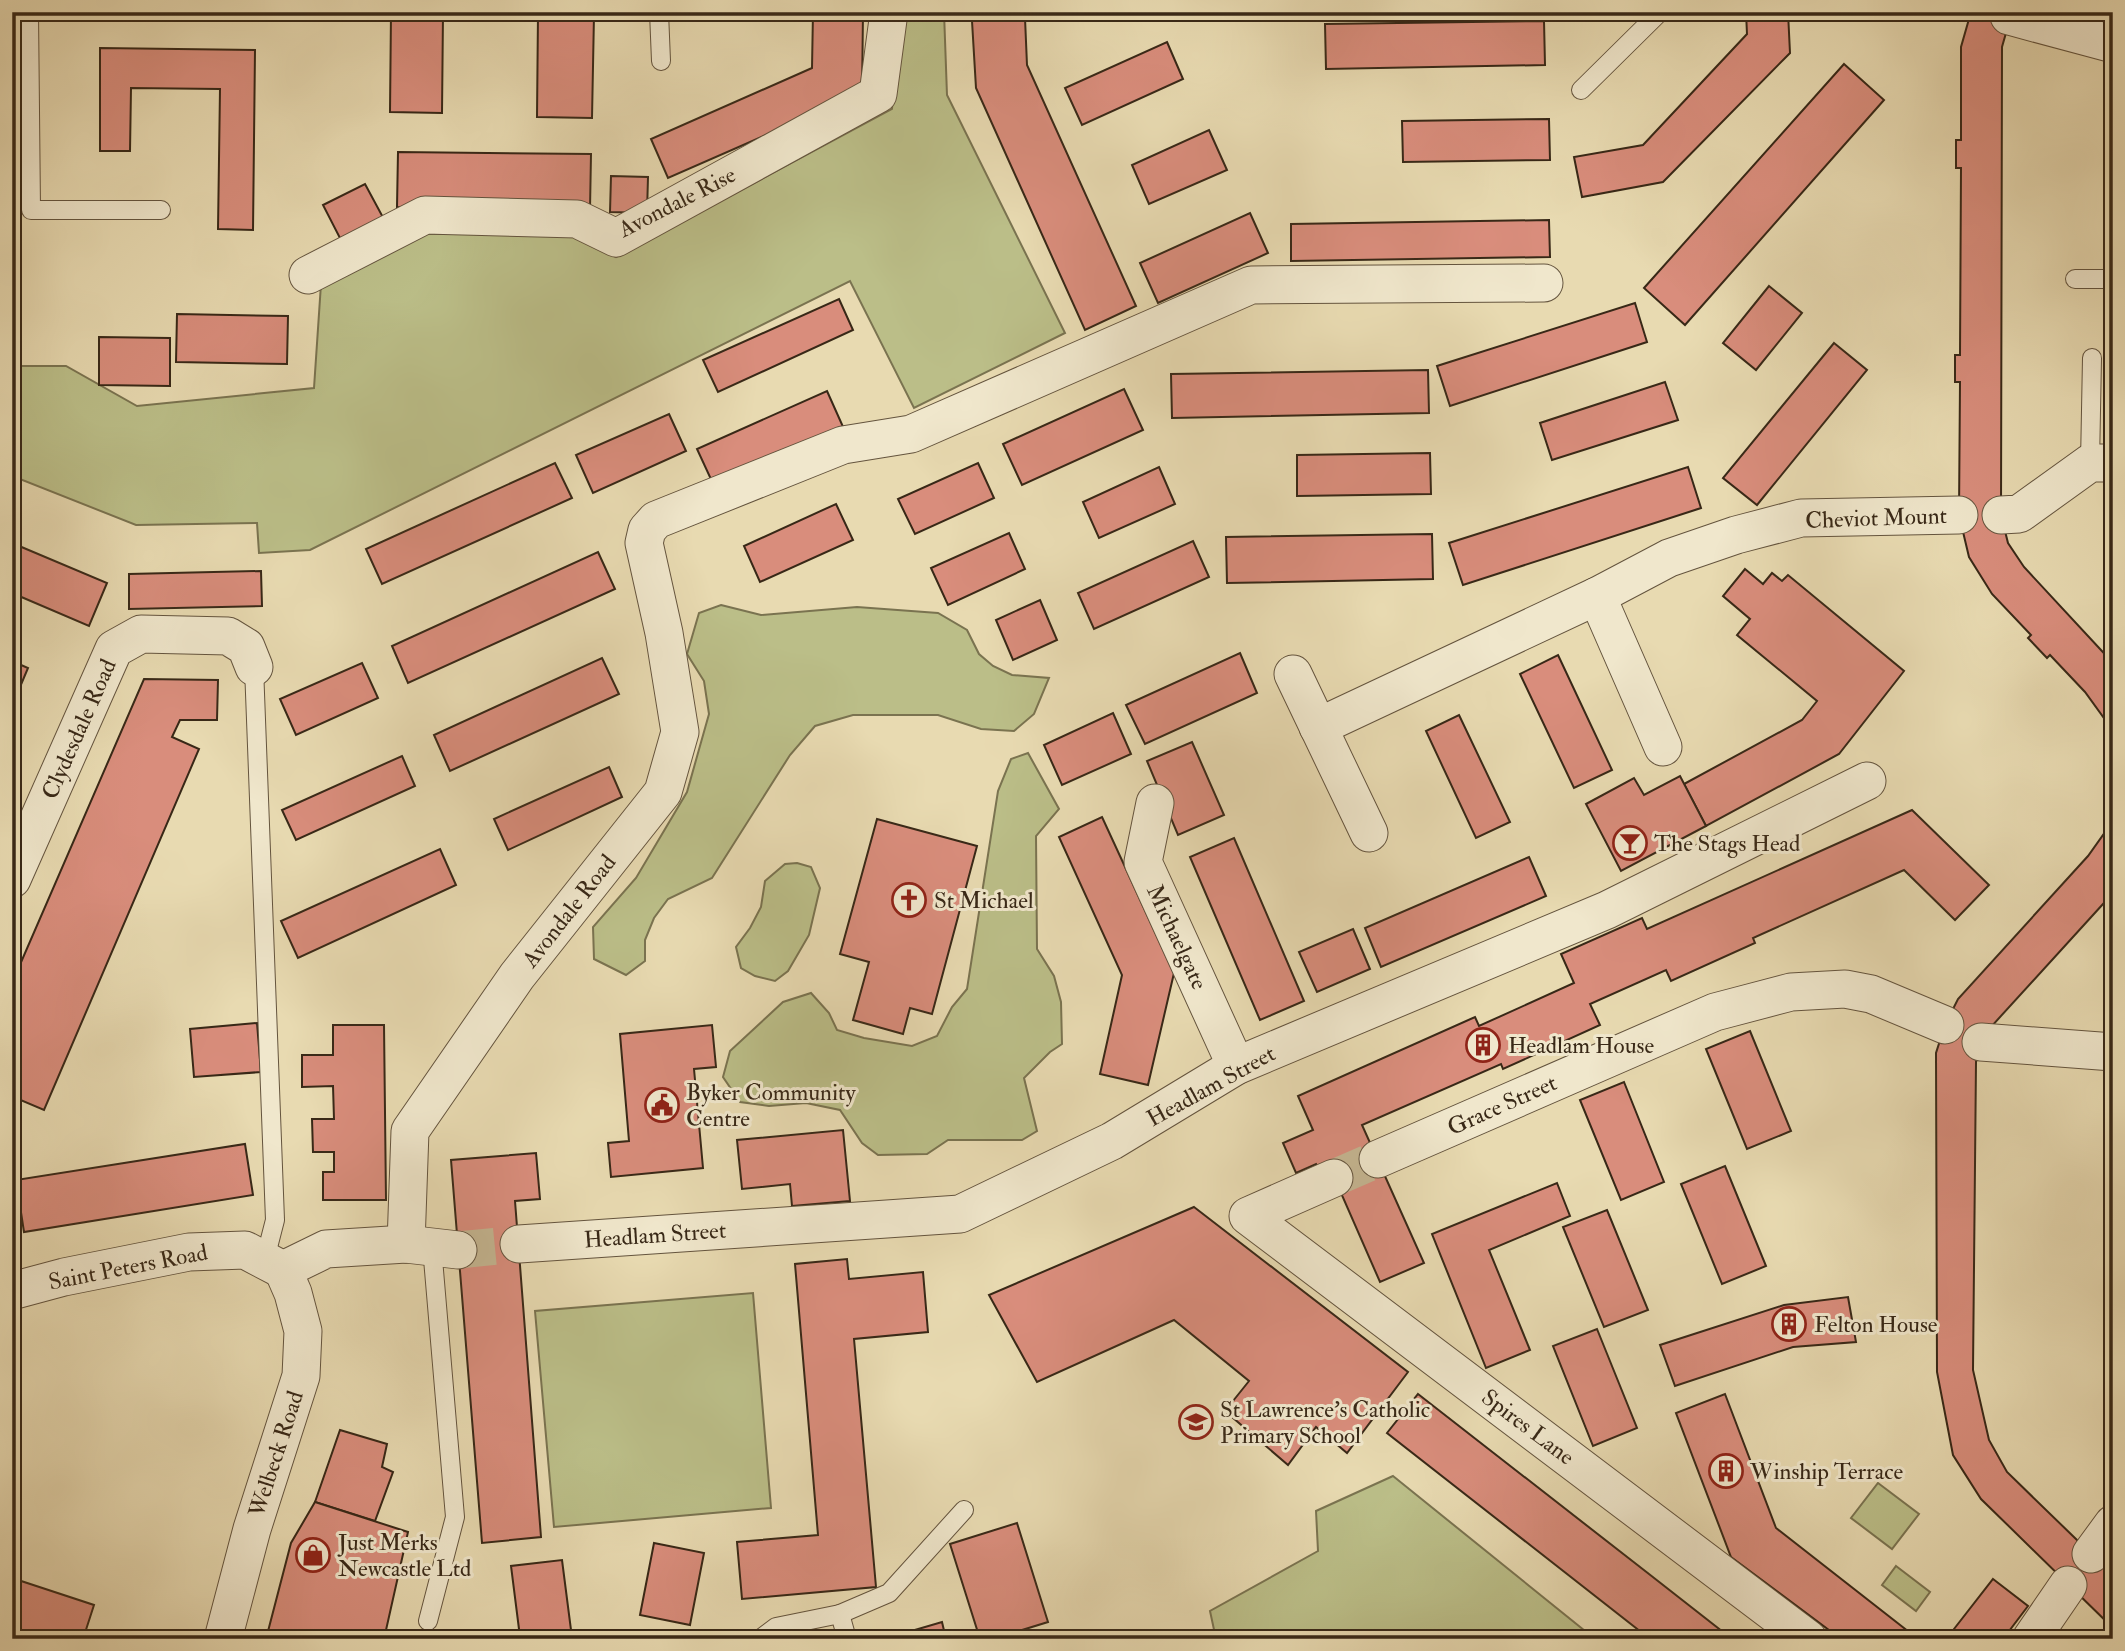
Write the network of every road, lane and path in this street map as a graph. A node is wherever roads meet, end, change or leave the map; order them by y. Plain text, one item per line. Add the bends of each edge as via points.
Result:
1 (29, 12) edge
2 (659, 12) edge
3 (889, 12) edge
4 (1660, 12) edge
5 (2009, 16) dead end
6 (2113, 44) edge
7 (661, 61) dead end
8 (1581, 90) dead end
9 (160, 209) dead end
10 (308, 275) dead end
11 (2075, 279) dead end
12 (2113, 279) edge
13 (1544, 283) dead end
14 (2092, 358) dead end
15 (2102, 463) edge
16 (1959, 515) dead end
17 (2001, 515) dead end
18 (1597, 596) junction
19 (254, 667) joint
20 (1293, 674) dead end
21 (1318, 727) junction
22 (1663, 747) dead end
23 (1867, 781) dead end
24 (1155, 803) dead end
25 (1369, 833) dead end
26 (12, 879) edge
27 (1945, 1025) dead end
28 (1981, 1042) dead end
29 (2113, 1052) edge
30 (1237, 1066) junction
31 (1378, 1159) tunnel mouth
32 (1335, 1178) tunnel mouth
33 (519, 1244) tunnel mouth
34 (432, 1247) junction
35 (274, 1265) junction
36 (12, 1291) edge
37 (964, 1510) dead end
38 (2113, 1524) edge
39 (2091, 1554) dead end
40 (2068, 1585) dead end
41 (840, 1615) junction
42 (428, 1621) dead end
43 (223, 1639) edge
44 (760, 1639) edge
45 (847, 1639) edge
46 (1808, 1639) edge
47 (2031, 1639) edge

1 - 9 lane via 30,210
2 - 7 lane
3 - 10 street, Avondale Rise via 878,94 616,238 577,219 425,215
4 - 8 lane
5 - 6 street
11 - 12 lane
13 - 34 street, Avondale Road via 1251,285 911,434 843,444 656,520 644,543 680,732 663,792 517,976 410,1131
14 - 15 lane
15 - 17 street via 2019,514
16 - 18 street, Cheviot Mount via 1801,519 1669,558
18 - 21 street, Cheviot Mount
18 - 22 street
19 - 26 street, Clydesdale Road via 246,647 228,636 141,634 114,649
19 - 35 lane
20 - 21 street
21 - 25 street
23 - 30 street, Headlam Street via 1607,910
24 - 30 street, Michaelgate via 1143,862
27 - 31 street, Grace Street via 1871,993 1845,989 1791,992 1715,1012
28 - 29 street
30 - 33 street, Headlam Street via 1112,1141 960,1214
32 - 46 street, Spires Lane via 1248,1216
34 - 35 street via 326,1249
34 - 42 lane via 455,1517
35 - 36 street, Saint Peters Road via 245,1250 189,1252
35 - 43 street, Welbeck Road via 293,1293 303,1331 301,1376
37 - 41 lane via 889,1593
38 - 39 street
40 - 47 street
41 - 44 lane via 776,1627
41 - 45 lane

